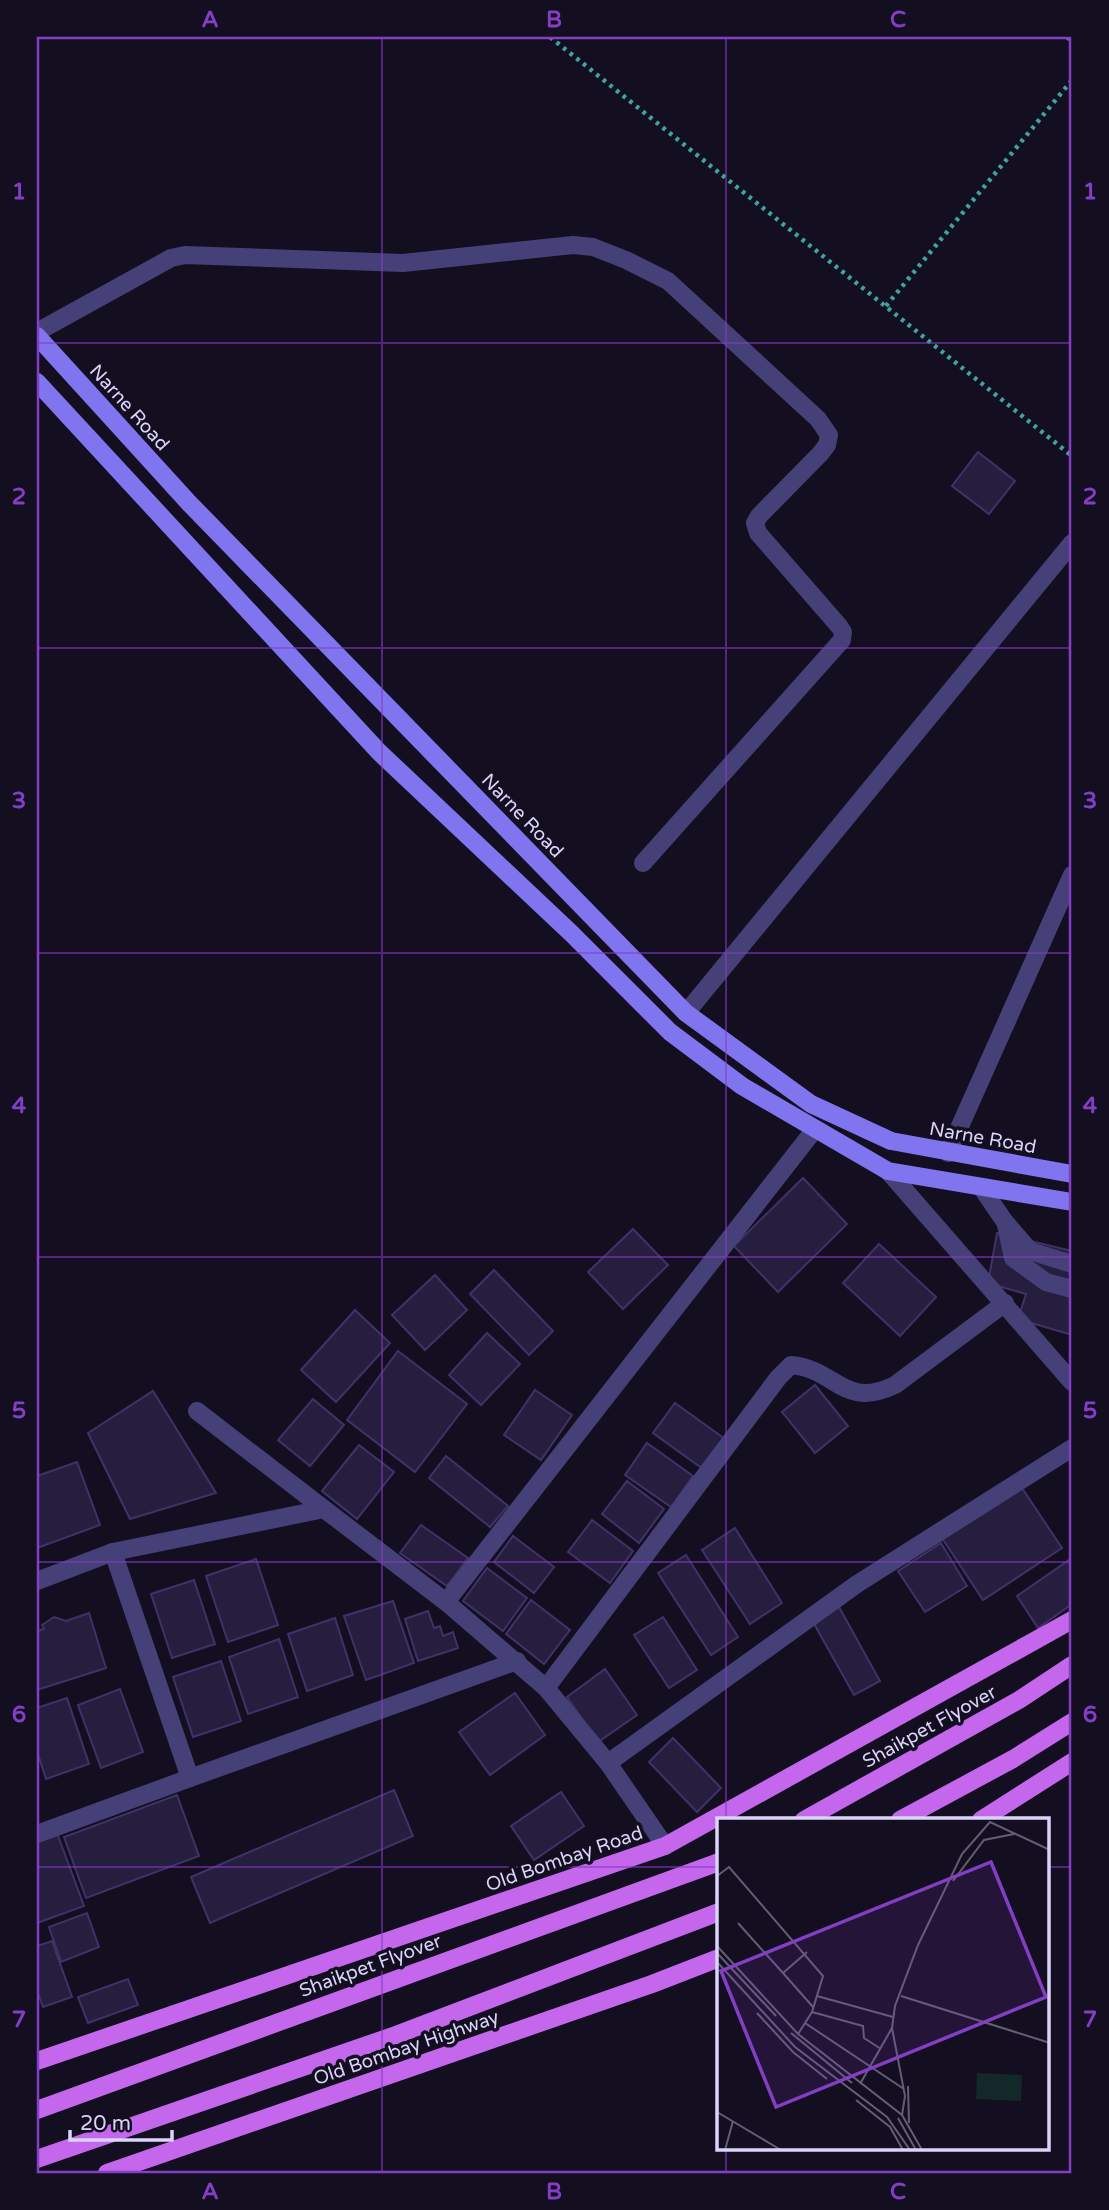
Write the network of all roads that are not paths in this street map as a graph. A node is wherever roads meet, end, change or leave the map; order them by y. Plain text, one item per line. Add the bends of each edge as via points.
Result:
1 (37, 334) edge
2 (37, 382) edge
3 (1072, 543) edge
4 (643, 863) dead end
5 (1072, 875) edge
6 (686, 1013) junction
7 (815, 1129) junction
8 (948, 1153) junction
9 (888, 1171) junction
10 (1072, 1174) edge
11 (981, 1186) junction
12 (1072, 1202) edge
13 (1005, 1222) junction
14 (1072, 1264) edge
15 (1072, 1289) edge
16 (1004, 1303) junction
17 (1072, 1382) edge
18 (197, 1411) dead end
19 (1072, 1448) edge
20 (324, 1508) junction
21 (113, 1552) junction
22 (37, 1580) edge
23 (446, 1602) junction
24 (1072, 1620) edge
25 (517, 1661) junction
26 (1072, 1665) edge
27 (545, 1688) junction
28 (1072, 1722) edge
29 (1072, 1762) edge
30 (608, 1763) junction
31 (190, 1778) junction
32 (808, 1818) edge
33 (904, 1818) edge
34 (984, 1818) edge
35 (37, 1835) edge
36 (665, 1846) junction
37 (717, 1863) edge
38 (717, 1913) edge
39 (717, 1959) edge
40 (37, 2061) edge
41 (37, 2110) edge
42 (37, 2159) edge
43 (107, 2173) edge

1 - 4 street via 171,258 185,255 403,263 573,244 593,247 668,281 818,419 829,435 820,454 755,523 758,533 839,626 842,640
1 - 6 main road, Narne Road via 189,503
2 - 7 main road via 379,752 670,1032 742,1086
3 - 6 street
5 - 8 street
6 - 8 main road, Narne Road via 811,1104 891,1141
7 - 9 main road
7 - 23 street
8 - 10 main road, Narne Road
9 - 11 main road
9 - 16 street
11 - 12 main road
11 - 13 street
13 - 14 street via 1030,1251
13 - 15 street via 1013,1258 1046,1282
16 - 17 street
16 - 27 street via 878,1394 852,1392 791,1365
18 - 20 street
19 - 30 street via 856,1584
20 - 21 street
20 - 23 street
21 - 22 street
21 - 31 street
23 - 25 street
24 - 36 main road, Old Bombay Road
25 - 27 street
25 - 31 street
26 - 32 main road, Shaikpet Flyover via 1019,1700
27 - 30 street
28 - 33 main road
29 - 34 main road
30 - 36 street
31 - 35 street
36 - 40 main road, Old Bombay Road
37 - 41 main road, Shaikpet Flyover
38 - 42 main road via 396,2035
39 - 43 main road, Old Bombay Highway

